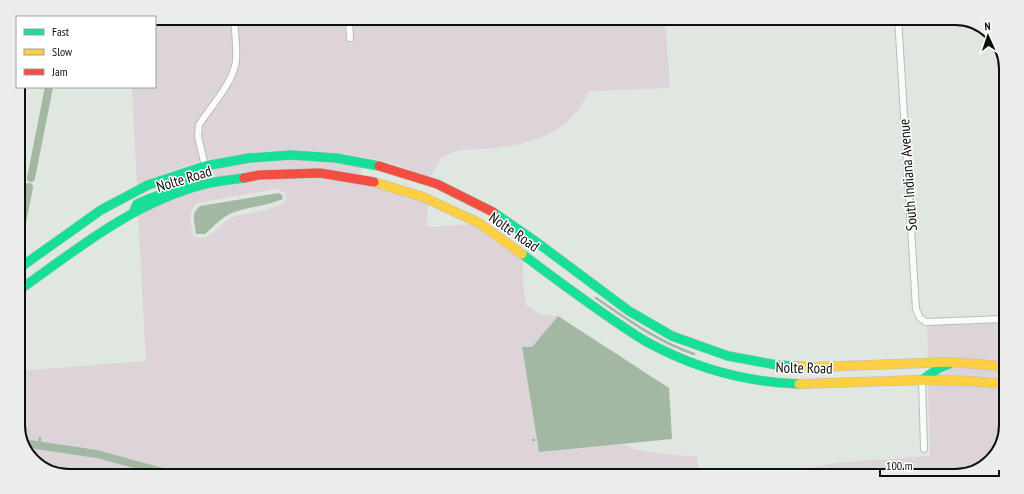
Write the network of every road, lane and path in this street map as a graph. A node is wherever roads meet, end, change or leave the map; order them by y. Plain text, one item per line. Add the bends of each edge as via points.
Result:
1 (234, 25) edge
2 (349, 25) edge
3 (898, 25) edge
4 (350, 38) dead end
5 (205, 166) junction
6 (133, 213) junction
7 (25, 264) edge
8 (25, 286) edge
9 (999, 319) edge
10 (954, 362) junction
11 (999, 366) edge
12 (922, 380) junction
13 (999, 384) edge
14 (924, 449) dead end

1 - 5 street via 234,70 199,125
2 - 4 street
3 - 9 street, South Indiana Avenue via 916,309 920,318 932,323
5 - 6 street via 194,180 139,202
5 - 7 street, Nolte Road via 148,185 101,210
5 - 10 street, Nolte Road via 249,158 336,158 386,167 437,184 486,208 629,310 672,336 728,356 777,365 815,367
6 - 8 street, Nolte Road via 109,226
6 - 12 street, Nolte Road via 202,185 259,175 320,173 381,183 423,197 479,223 647,342 692,363 738,377 773,382 813,384
10 - 11 street, Nolte Road
10 - 12 street via 939,368
12 - 13 street, Nolte Road
12 - 14 street

